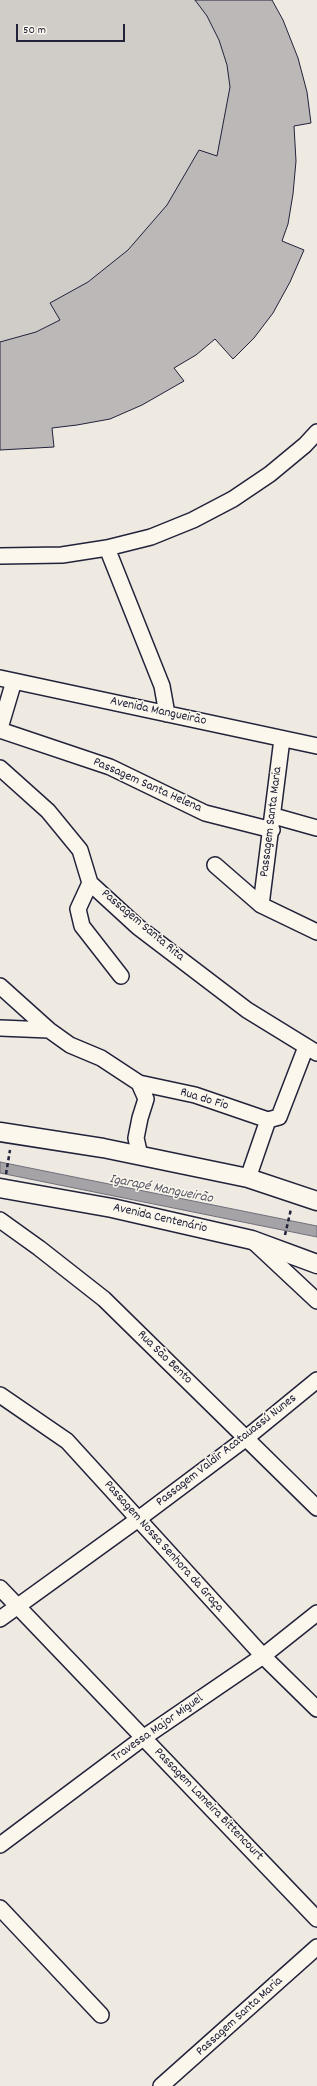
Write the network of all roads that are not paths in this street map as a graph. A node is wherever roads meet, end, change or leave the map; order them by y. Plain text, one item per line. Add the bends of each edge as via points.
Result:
1 (315, 439) edge
2 (107, 548) junction
3 (0, 556) edge
4 (7, 679) edge
5 (167, 714) junction
6 (0, 729) edge
7 (282, 739) junction
8 (317, 746) edge
9 (0, 768) edge
10 (273, 823) junction
11 (317, 828) edge
12 (215, 866) dead end
13 (90, 883) junction
14 (261, 905) junction
15 (317, 932) edge
16 (121, 976) dead end
17 (0, 986) edge
18 (0, 1028) edge
19 (49, 1030) junction
20 (311, 1050) edge
21 (138, 1083) junction
22 (268, 1120) junction
23 (0, 1132) edge
24 (140, 1156) junction
25 (248, 1178) junction
26 (3, 1183) edge
27 (317, 1202) edge
28 (0, 1220) edge
29 (252, 1240) junction
30 (317, 1264) edge
31 (317, 1301) edge
32 (317, 1380) edge
33 (0, 1395) edge
34 (245, 1439) junction
35 (317, 1508) edge
36 (137, 1520) junction
37 (0, 1588) edge
38 (17, 1606) junction
39 (317, 1613) edge
40 (0, 1619) edge
41 (263, 1656) junction
42 (317, 1709) edge
43 (143, 1738) junction
44 (0, 1845) edge
45 (0, 1908) edge
46 (317, 1919) edge
47 (317, 1947) edge
48 (101, 2015) dead end
49 (161, 2086) edge

1 - 2 street via 233,499 193,520 151,537
2 - 3 street via 62,555
2 - 5 street via 162,686
4 - 5 street, Avenida Mangueirão
4 - 6 street
5 - 7 street, Avenida Mangueirão
6 - 10 street, Passagem Santa Helena via 110,767 205,813
7 - 8 street, Avenida Mangueirão
7 - 10 street, Passagem Santa Maria
9 - 13 street, Passagem Santa Rita via 48,811 80,850
10 - 11 street, Passagem Santa Helena
10 - 14 street, Passagem Santa Maria
12 - 14 street
13 - 16 street via 78,909 82,926
13 - 20 street, Passagem Santa Rita via 144,932 247,1010
14 - 15 street
17 - 19 street
18 - 19 street
19 - 21 street via 70,1045 101,1058
20 - 22 street via 279,1117
21 - 22 street, Rua do Fio via 195,1095
21 - 24 street via 146,1099 136,1138
22 - 25 street
23 - 24 main road
24 - 25 main road
25 - 27 main road
26 - 29 main road, Avenida Centenário
28 - 34 street, Rua São Bento via 104,1299
29 - 30 main road, Avenida Centenário
29 - 31 street
32 - 34 street, Passagem Valdir Acatauassú Nunes
33 - 36 street, Passagem Nossa Senhora da Graça via 67,1441
34 - 35 street, Rua São Bento
34 - 36 street, Passagem Valdir Acatauassú Nunes
36 - 38 street, Passagem Valdir Acatauassú Nunes
36 - 41 street, Passagem Nossa Senhora da Graça
37 - 38 street, Passagem Lameira Bittencourt
38 - 40 street, Passagem Valdir Acatauassú Nunes
38 - 43 street, Passagem Lameira Bittencourt
39 - 41 street, Travessa Major Miguel
41 - 42 street, Passagem Nossa Senhora da Graça
41 - 43 street, Travessa Major Miguel
43 - 44 street, Travessa Major Miguel
43 - 46 street, Passagem Lameira Bittencourt
45 - 48 street
47 - 49 street, Passagem Santa Maria

